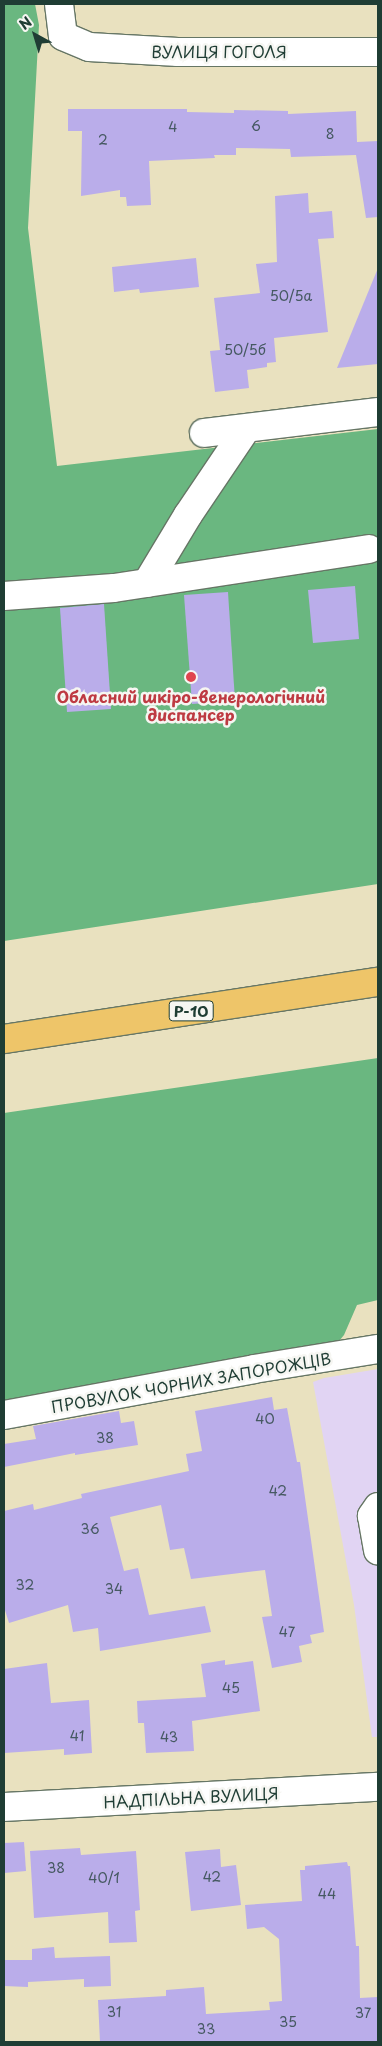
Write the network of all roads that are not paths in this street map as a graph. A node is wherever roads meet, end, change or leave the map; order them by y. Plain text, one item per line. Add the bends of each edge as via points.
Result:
1 (59, 4) edge
2 (378, 52) edge
3 (378, 412) edge
4 (246, 429) junction
5 (204, 433) dead end
6 (368, 549) dead end
7 (147, 583) junction
8 (4, 596) edge
9 (378, 982) edge
10 (4, 1039) edge
11 (378, 1349) edge
12 (4, 1415) edge
13 (378, 1507) edge
14 (378, 1550) edge
15 (378, 1787) edge
16 (4, 1807) edge

1 - 2 street, ВУЛИЦЯ ГОГОЛЯ via 63,36 81,45 139,51
3 - 4 street
4 - 5 street
4 - 7 street
6 - 7 street
7 - 8 street
9 - 10 main road, Р-10
11 - 12 street, ПРОВУЛОК ЧОРНИХ ЗАПОРОЖЦІВ
13 - 14 street via 372,1516
15 - 16 street, НАДПІЛЬНА ВУЛИЦЯ

